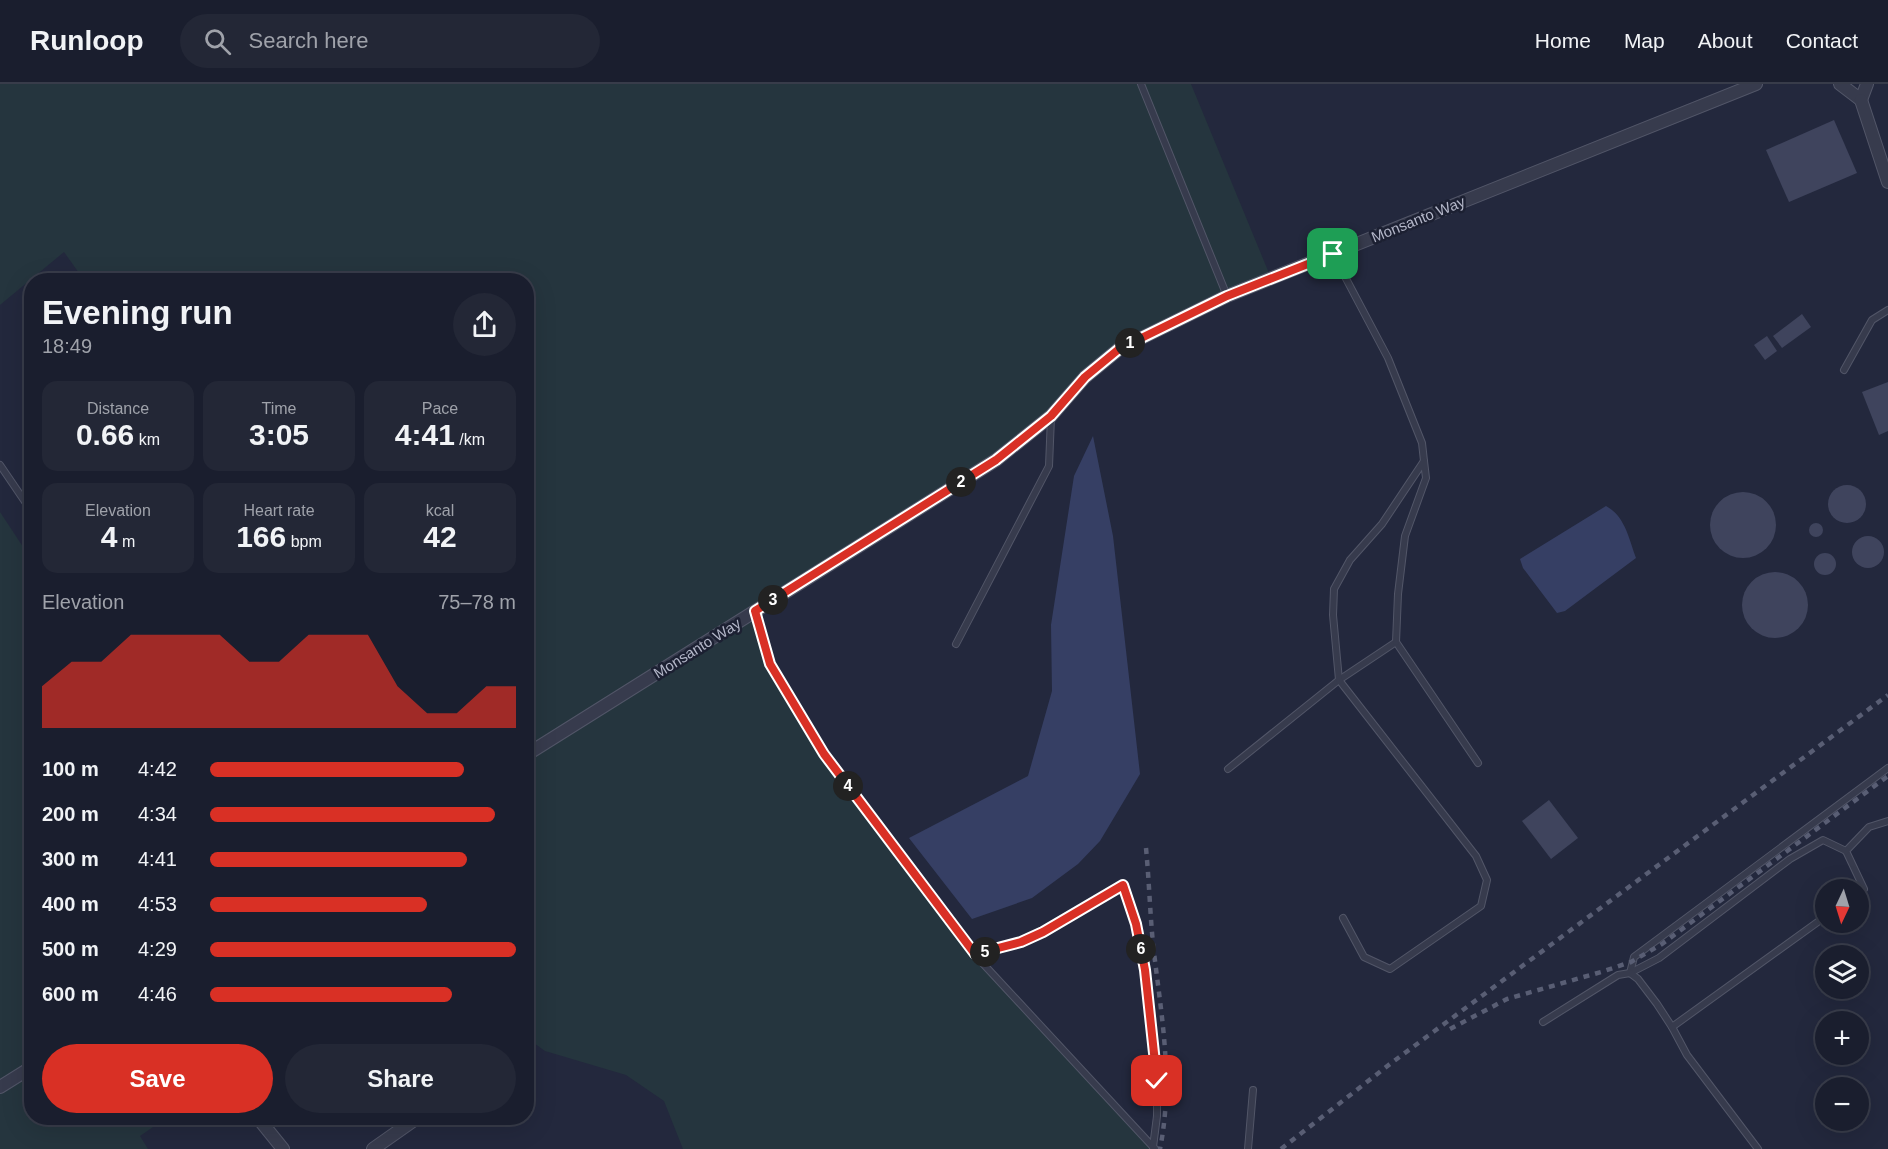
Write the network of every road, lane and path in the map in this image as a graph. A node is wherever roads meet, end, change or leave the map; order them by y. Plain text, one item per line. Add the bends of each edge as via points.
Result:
1 (1141, 84) edge
2 (1756, 84) edge
3 (1840, 84) edge
4 (1867, 84) edge
5 (1861, 100) junction
6 (1888, 183) edge
7 (1333, 254) junction
8 (1227, 296) junction
9 (1888, 310) edge
10 (1844, 370) dead end
11 (1051, 416) junction
12 (1424, 461) junction
13 (0, 465) edge
14 (24, 500) edge
15 (755, 611) junction
16 (1396, 642) junction
17 (956, 644) dead end
18 (1339, 680) junction
19 (534, 750) edge
20 (1478, 763) dead end
21 (1888, 768) edge
22 (1228, 769) dead end
23 (1888, 820) edge
24 (1846, 851) junction
25 (1859, 879) edge
26 (1342, 918) dead end
27 (1815, 924) edge
28 (975, 954) junction
29 (1629, 974) junction
30 (1543, 1022) dead end
31 (1672, 1027) junction
32 (24, 1072) edge
33 (0, 1087) edge
34 (1253, 1090) dead end
35 (264, 1125) edge
36 (407, 1125) edge
37 (1154, 1148) edge
38 (283, 1149) edge
39 (373, 1149) edge
40 (1248, 1149) edge
41 (1758, 1149) edge

1 - 8 lane
2 - 7 street, Monsanto Way
3 - 5 street
4 - 5 street
5 - 6 street
7 - 8 street, Monsanto Way
7 - 12 lane via 1388,358 1422,443
8 - 11 street, Monsanto Way via 1119,349 1085,377
9 - 10 lane via 1872,320
11 - 15 street, Monsanto Way via 996,460
11 - 17 lane via 1049,466
12 - 16 lane via 1426,478 1405,536
12 - 18 lane via 1382,524 1350,560 1334,589
13 - 14 lane
15 - 19 street, Monsanto Way
15 - 28 lane via 770,664 824,754
16 - 18 lane
16 - 20 lane
18 - 22 lane
18 - 26 lane via 1476,856 1487,880 1481,906 1390,969 1364,957
21 - 29 lane via 1634,957
23 - 24 lane via 1869,827
24 - 25 lane
24 - 29 lane via 1823,840 1790,859 1659,958
27 - 31 lane
28 - 37 lane
28 - 37 lane via 1043,932 1123,885 1145,970 1157,1081
29 - 30 lane via 1618,975
29 - 31 lane via 1638,979
31 - 41 lane via 1687,1055
32 - 33 street
34 - 40 lane
35 - 38 street
36 - 39 street

